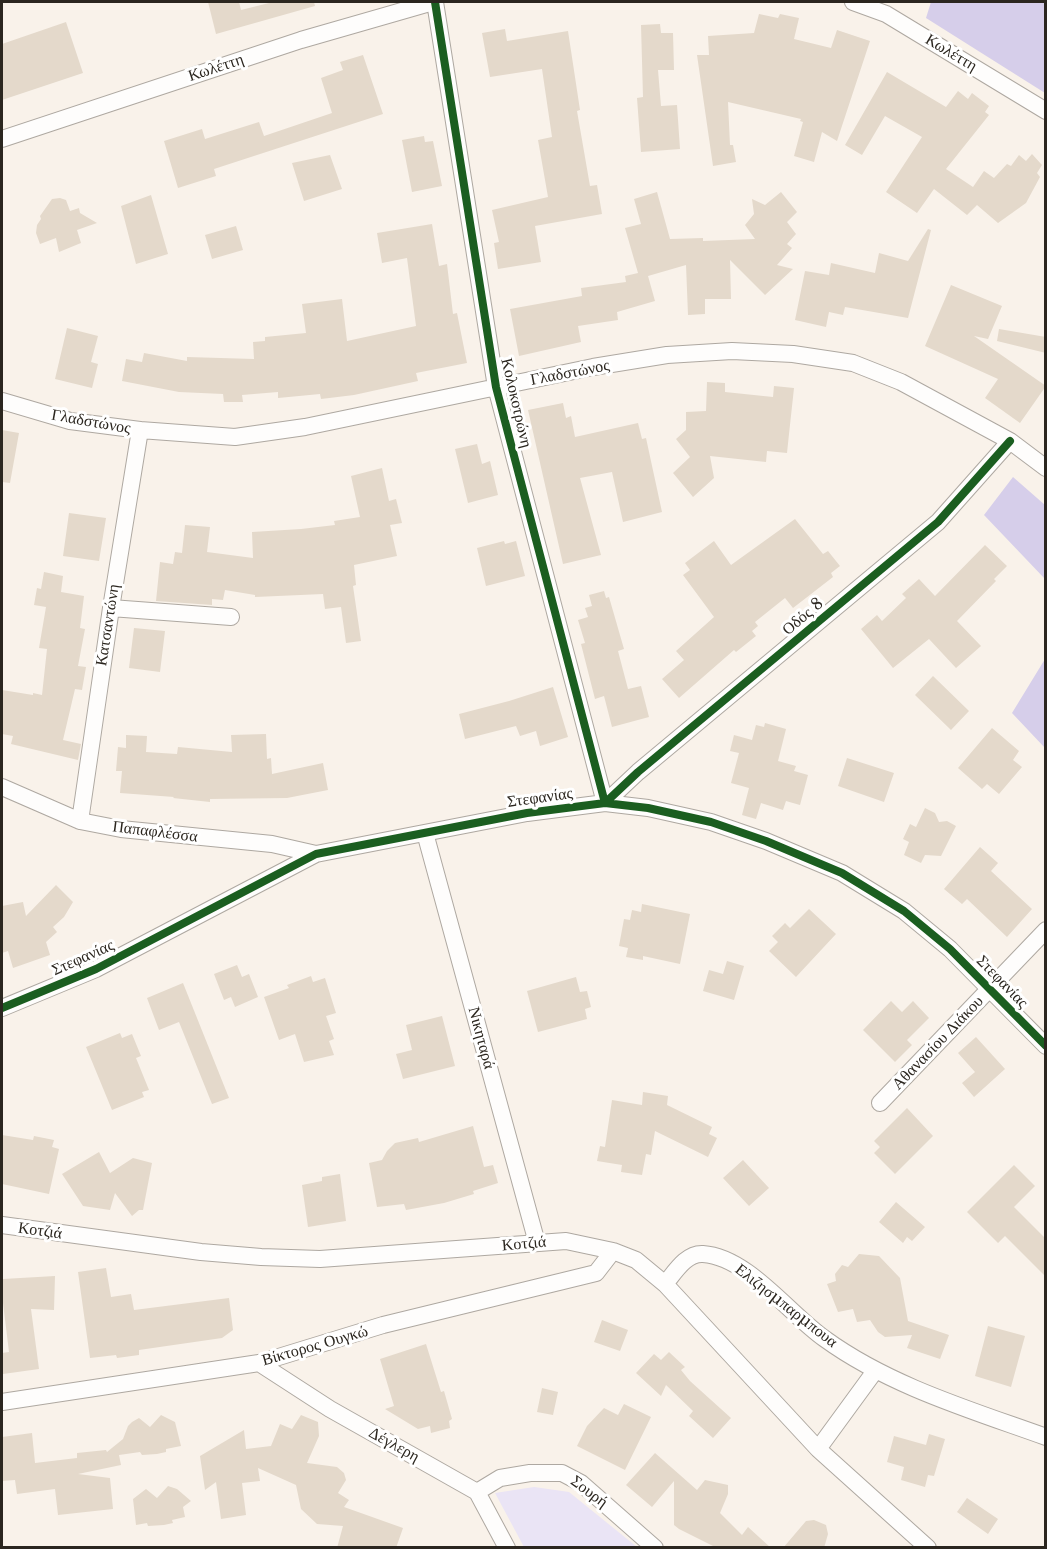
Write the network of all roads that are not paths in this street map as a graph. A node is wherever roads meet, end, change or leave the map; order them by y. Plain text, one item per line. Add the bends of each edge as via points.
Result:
1 (434, 2) edge
2 (853, 2) edge
3 (1046, 111) edge
4 (2, 139) edge
5 (496, 387) junction
6 (2, 401) edge
7 (140, 430) junction
8 (1010, 441) junction
9 (1046, 468) edge
10 (111, 608) junction
11 (231, 618) dead end
12 (2, 786) edge
13 (605, 803) junction
14 (80, 821) junction
15 (425, 833) junction
16 (316, 854) junction
17 (1046, 930) edge
18 (990, 989) junction
19 (2, 1008) edge
20 (1046, 1047) edge
21 (880, 1103) dead end
22 (2, 1225) edge
23 (537, 1243) junction
24 (613, 1251) junction
25 (665, 1284) junction
26 (259, 1363) junction
27 (876, 1371) junction
28 (2, 1402) edge
29 (1046, 1437) edge
30 (818, 1449) junction
31 (477, 1492) junction
32 (507, 1548) edge
33 (655, 1548) edge
34 (928, 1548) edge

1 - 4 street, Κωλέττη via 301,40
1 - 5 street, Κολοκοτρώνη
2 - 3 street, Κωλέττη via 886,14
5 - 7 street, Γλαδστώνος via 305,427 235,437
5 - 8 street, Γλαδστώνος via 667,355 732,351 793,354 853,363 902,382
5 - 13 street, Κολοκοτρώνη
6 - 7 street, Γλαδστώνος via 70,421
7 - 10 street, Κατσαντώνη
8 - 9 street, Γλαδστώνος
8 - 13 street, Οδός 8 via 939,522
10 - 11 street
10 - 14 street, Κατσαντώνη
12 - 14 street, Παπαφλέσσα
13 - 15 street, Στεφανίας
13 - 18 street, Στεφανίας via 711,822 842,873 904,911
14 - 16 street, Παπαφλέσσα via 121,830 272,844
15 - 16 street, Στεφανίας
15 - 23 street, Νικηταρά
16 - 19 street, Στεφανίας via 96,969
17 - 18 street, Αθανασίου Διάκου
18 - 20 street, Στεφανίας
18 - 21 street, Αθανασίου Διάκου
22 - 23 street, Κοτζιά via 201,1252 320,1259
23 - 24 street, Κοτζιά via 566,1240
24 - 25 street, Κοτζιά via 636,1260
24 - 26 street, Βίκτορος Ουγκώ via 596,1273 383,1326
25 - 27 street, Ελιζησμπαρμπουα via 688,1258 702,1254 721,1258 744,1270 814,1331
25 - 30 street, Κοτζιά
26 - 28 street, Βίκτορος Ουγκώ
26 - 31 street, Δέγλερη via 330,1409
27 - 29 street, Ελιζησμπαρμπουα
27 - 30 street
30 - 34 street, Κοτζιά
31 - 32 street
31 - 33 street, Σουρή via 500,1478 562,1473 581,1483

